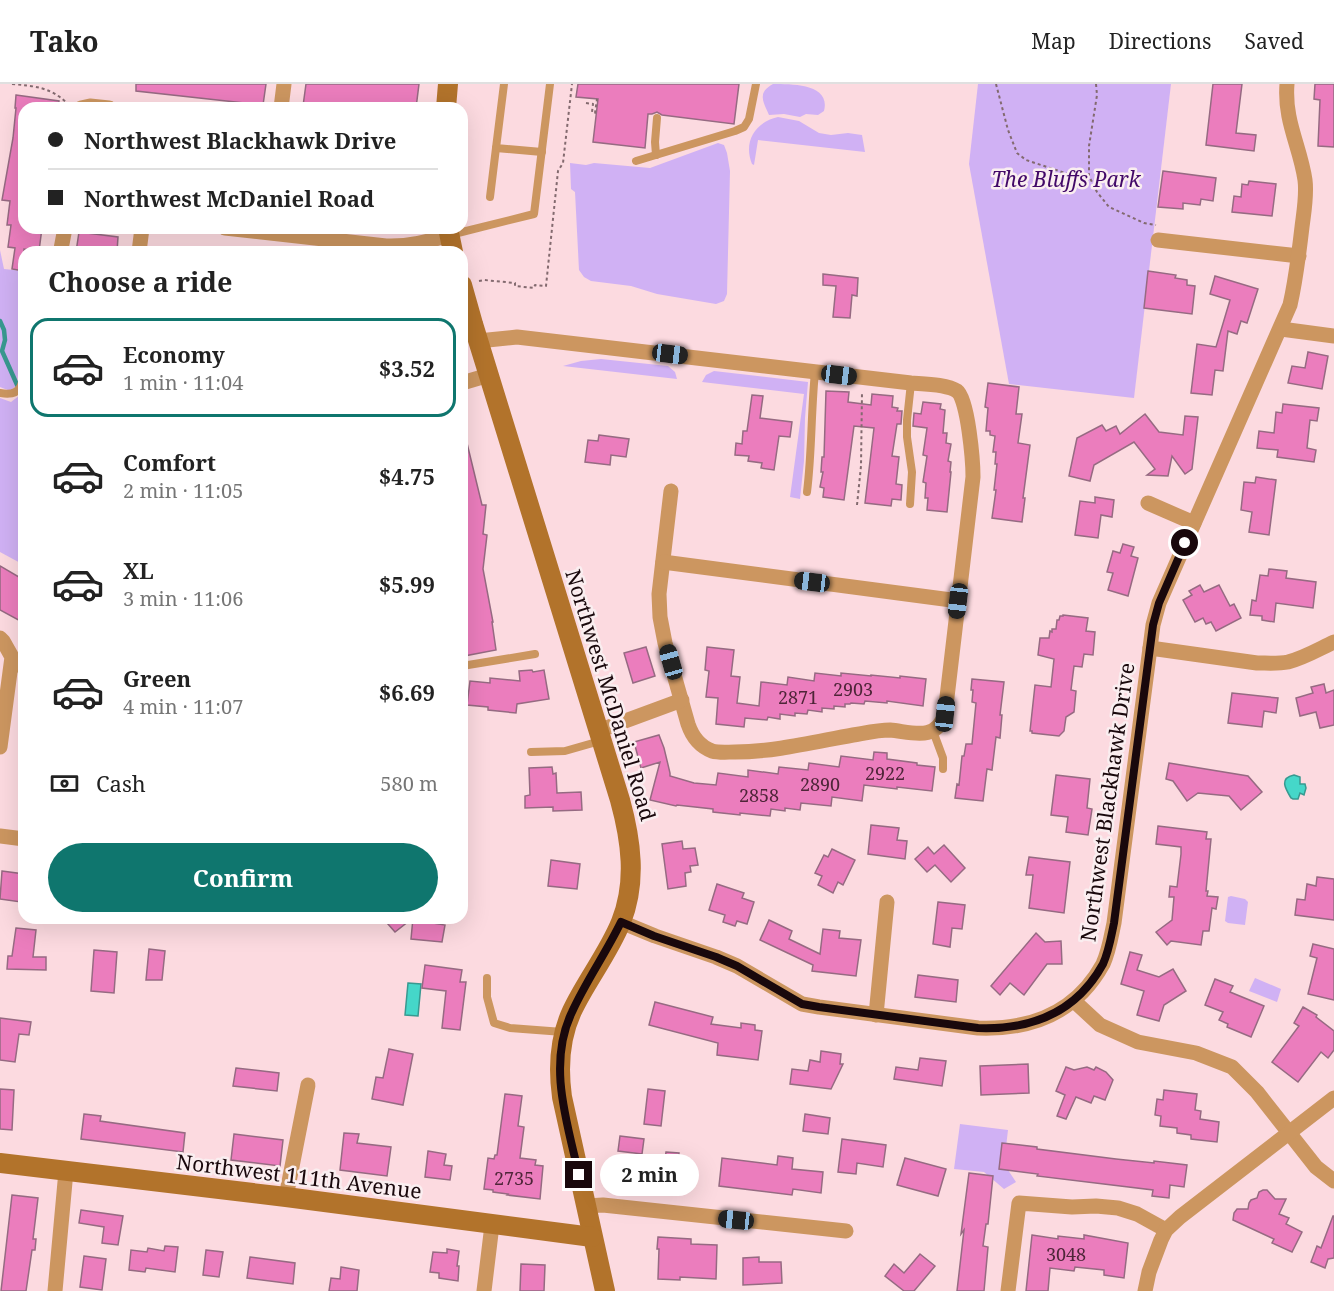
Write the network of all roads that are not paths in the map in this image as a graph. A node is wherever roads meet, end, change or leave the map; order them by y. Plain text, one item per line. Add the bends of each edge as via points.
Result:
1 (284, 84) edge
2 (448, 84) edge
3 (504, 84) edge
4 (550, 84) edge
5 (756, 84) edge
6 (1287, 84) edge
7 (281, 102) edge
8 (446, 102) edge
9 (657, 118) dead end
10 (496, 148) junction
11 (542, 152) junction
12 (656, 155) junction
13 (636, 161) dead end
14 (490, 197) dead end
15 (468, 233) edge
16 (327, 234) edge
17 (344, 235) edge
18 (450, 238) edge
19 (1158, 240) road end
20 (1299, 256) junction
21 (468, 306) edge
22 (1281, 329) junction
23 (1334, 336) edge
24 (478, 341) junction
25 (815, 372) junction
26 (489, 375) junction
27 (468, 381) edge
28 (911, 383) junction
29 (18, 391) edge
30 (0, 393) edge
31 (671, 491) dead end
32 (807, 492) dead end
33 (1148, 503) dead end
34 (910, 504) dead end
35 (1194, 523) junction
36 (663, 562) junction
37 (958, 601) junction
38 (0, 638) edge
39 (1334, 642) edge
40 (1150, 648) junction
41 (535, 654) dead end
42 (468, 665) edge
43 (17, 669) edge
44 (682, 700) junction
45 (931, 731) junction
46 (600, 736) junction
47 (0, 747) edge
48 (531, 752) dead end
49 (943, 769) dead end
50 (0, 836) edge
51 (18, 838) edge
52 (887, 902) dead end
53 (621, 922) junction
54 (487, 978) dead end
55 (1074, 1001) junction
56 (876, 1015) junction
57 (565, 1032) junction
58 (308, 1085) dead end
59 (1334, 1098) edge
60 (1289, 1133) junction
61 (0, 1163) edge
62 (66, 1171) junction
63 (1334, 1181) edge
64 (286, 1197) junction
65 (585, 1206) junction
66 (492, 1225) junction
67 (1166, 1230) junction
68 (846, 1231) dead end
69 (592, 1237) junction
70 (55, 1291) edge
71 (484, 1291) edge
72 (605, 1291) edge
73 (1008, 1291) edge
74 (1145, 1291) edge

1 - 7 street
2 - 8 street
3 - 10 lane
4 - 11 lane
5 - 12 lane via 744,127
6 - 20 street, Northwest Blackhawk Drive via 1288,118 1305,181
9 - 12 lane
10 - 11 lane
10 - 14 lane
11 - 15 lane via 534,214
12 - 13 lane
16 - 17 street
17 - 18 street via 386,246
19 - 20 street
20 - 22 street, Northwest Blackhawk Drive
21 - 24 street, Northwest McDaniel Road
22 - 23 street
22 - 35 street, Northwest Blackhawk Drive
24 - 25 street via 517,337
24 - 26 street, Northwest McDaniel Road
25 - 28 street
25 - 32 lane
26 - 27 street
26 - 46 street, Northwest McDaniel Road
28 - 34 lane via 907,428 912,472
28 - 37 street via 953,389 960,393 963,403 973,477
29 - 30 lane
31 - 36 street
33 - 35 street
35 - 40 street, Northwest Blackhawk Drive via 1159,603
36 - 37 street
36 - 44 street via 660,616
37 - 45 street via 945,714 940,726
38 - 43 street
39 - 40 street via 1295,660 1271,663
40 - 55 street, Northwest Blackhawk Drive via 1114,923 1103,963
41 - 42 lane
43 - 47 street
44 - 45 street via 694,736 700,744 717,752 762,751 879,731
44 - 46 street
45 - 49 lane via 943,758
46 - 48 lane via 565,751
46 - 53 street, Northwest McDaniel Road via 626,822 630,850 631,876
50 - 51 street
52 - 56 street
53 - 56 street, Northwest Blackhawk Drive via 737,966 802,1004
53 - 57 street, Northwest McDaniel Road via 572,1011
54 - 57 lane via 487,998 494,1023
55 - 56 street, Northwest Blackhawk Drive via 1039,1020 999,1029
55 - 60 street via 1100,1025 1138,1042 1196,1053 1232,1067
57 - 65 street, Northwest McDaniel Road via 560,1082
58 - 64 street
59 - 60 street
60 - 63 street via 1316,1167
60 - 67 street
61 - 62 street, Northwest 111th Avenue
62 - 64 street, Northwest 111th Avenue
62 - 70 street
64 - 66 street, Northwest 111th Avenue
65 - 68 street
65 - 69 street, Northwest McDaniel Road
66 - 69 street, Northwest 111th Avenue
66 - 71 street
67 - 73 street via 1118,1208 1019,1203
67 - 74 street
69 - 72 street, Northwest McDaniel Road

